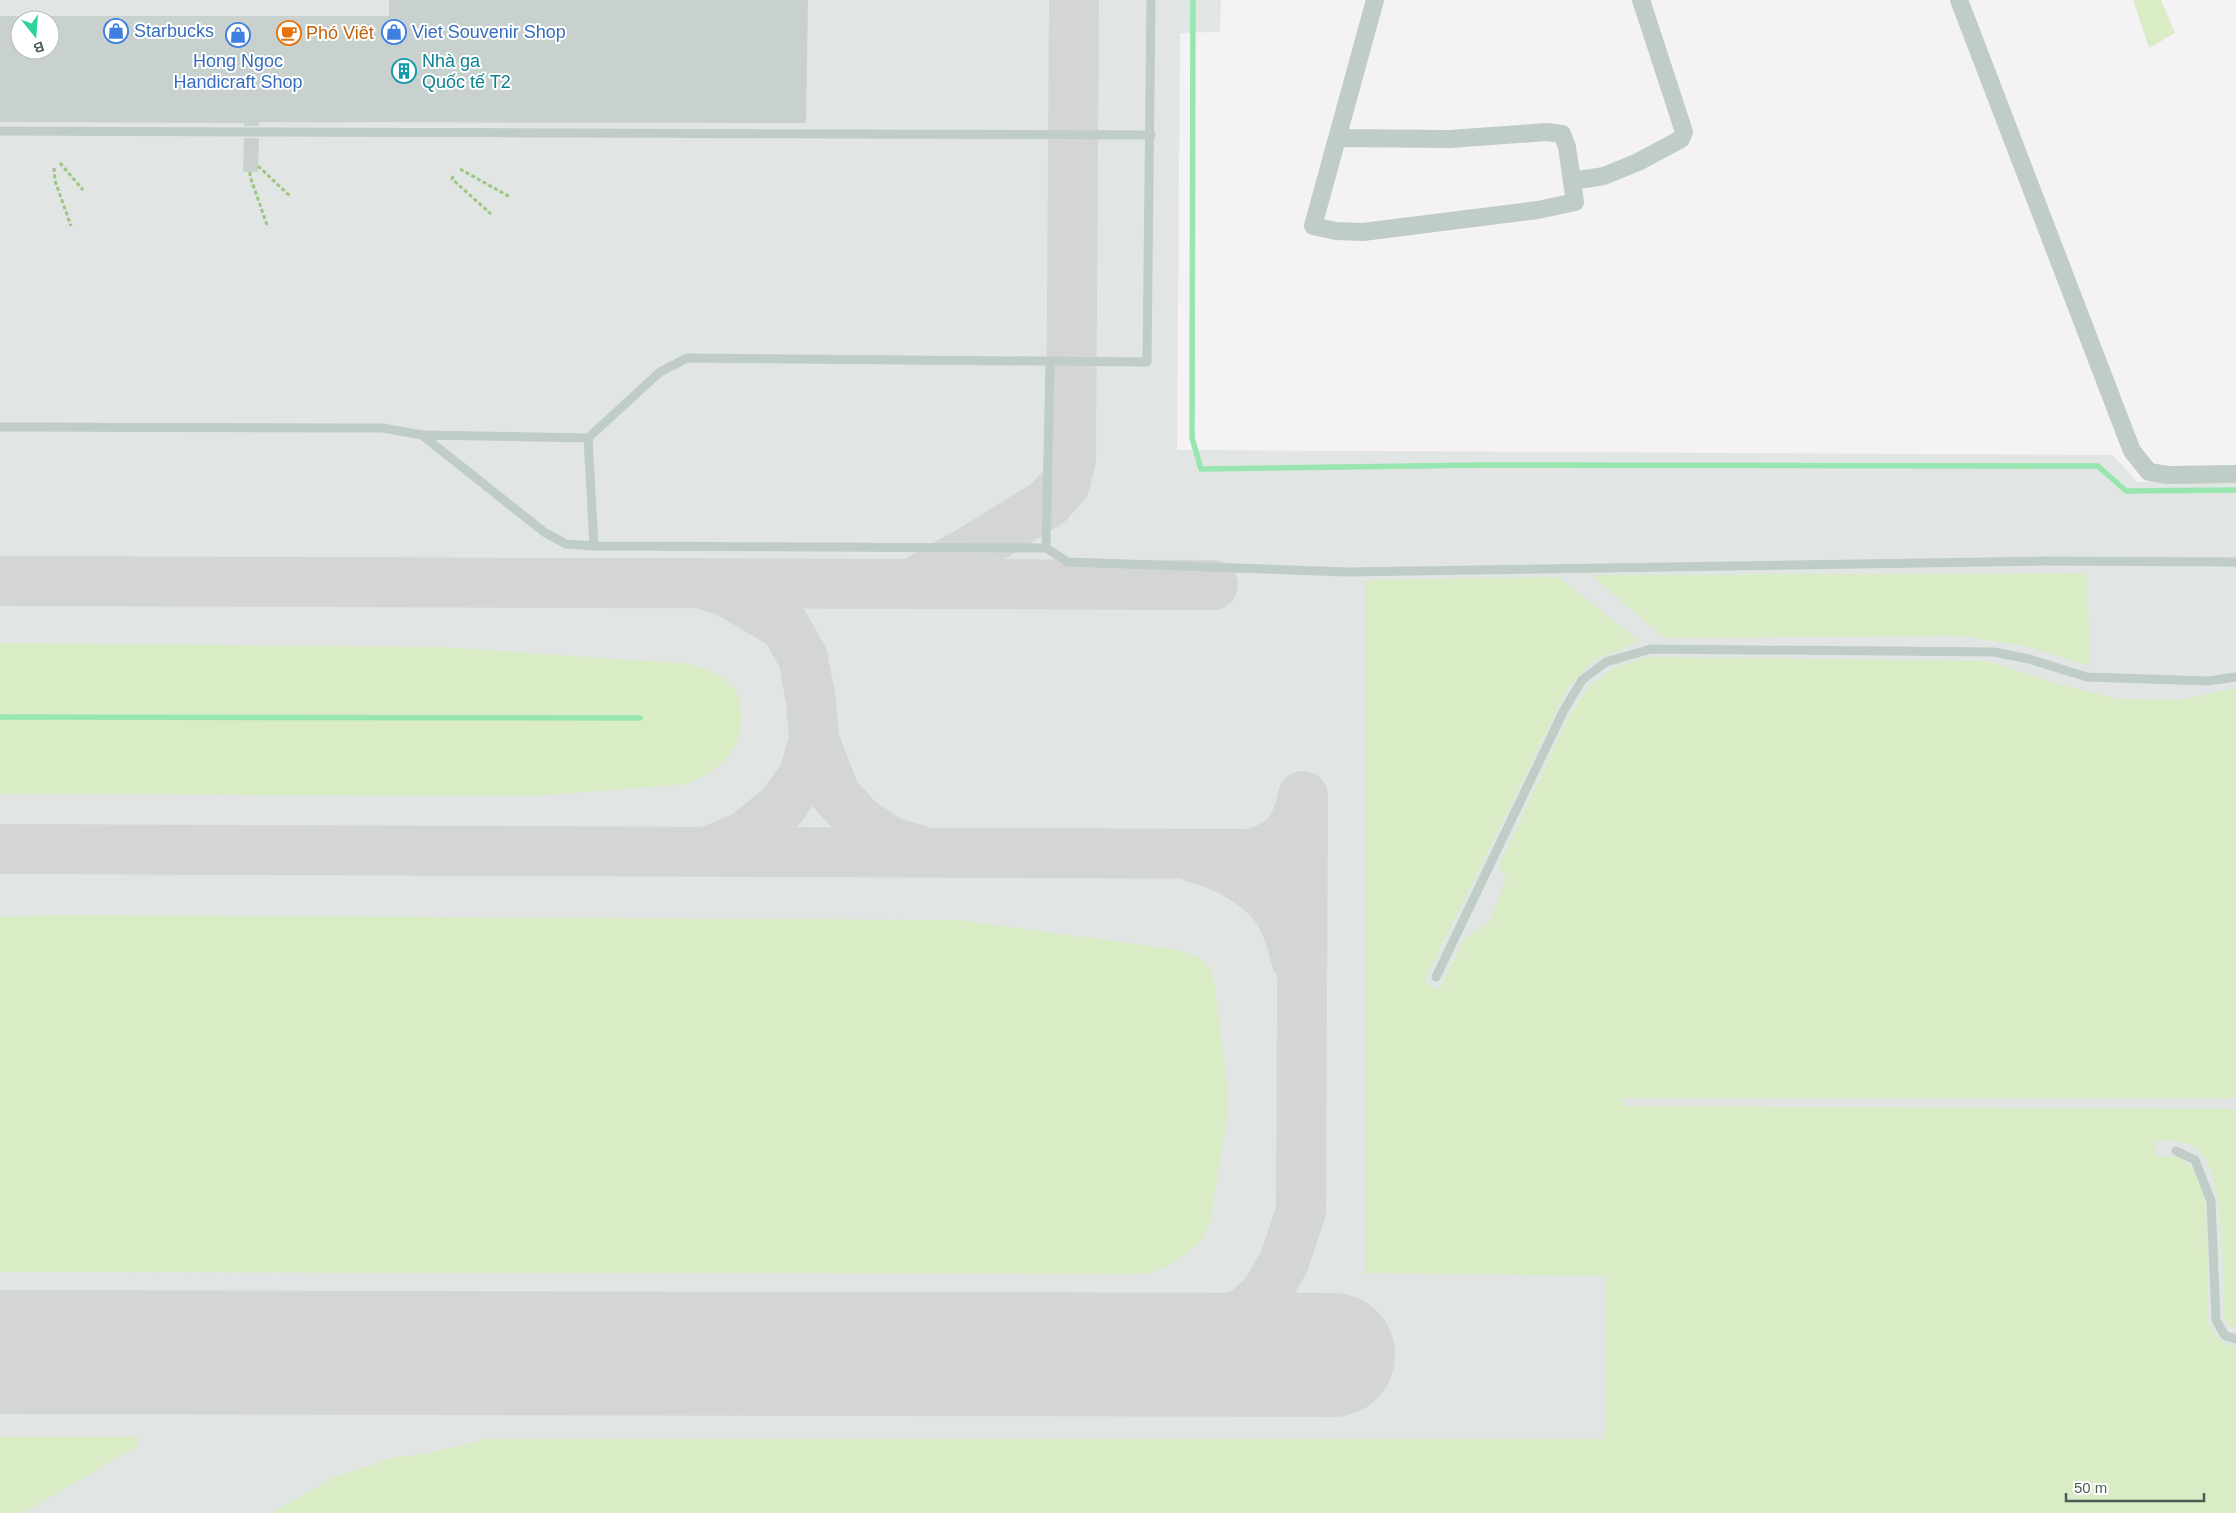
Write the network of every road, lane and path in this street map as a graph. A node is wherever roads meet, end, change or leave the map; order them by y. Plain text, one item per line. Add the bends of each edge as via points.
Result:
1 (1151, 0) edge
2 (1375, 0) edge
3 (1641, 0) edge
4 (1959, 0) edge
5 (0, 131) edge
6 (1151, 136) junction
7 (1337, 138) junction
8 (60, 163) dead end
9 (258, 166) dead end
10 (54, 168) dead end
11 (460, 168) dead end
12 (250, 172) dead end
13 (452, 176) dead end
14 (1572, 181) junction
15 (83, 190) dead end
16 (292, 197) dead end
17 (510, 197) dead end
18 (491, 214) dead end
19 (267, 225) dead end
20 (71, 226) dead end
21 (1050, 362) junction
22 (0, 427) edge
23 (422, 435) junction
24 (588, 438) junction
25 (2236, 474) edge
26 (594, 546) junction
27 (1046, 548) junction
28 (2236, 562) edge
29 (2236, 677) edge
30 (1436, 977) dead end
31 (2176, 1151) dead end
32 (2236, 1340) edge

1 - 6 lane
2 - 7 street
3 - 14 street via 1684,132 1681,139 1638,162 1604,176
4 - 25 street via 2132,451 2149,472 2168,475
5 - 6 lane
6 - 21 lane via 1147,362
7 - 14 street via 1450,139 1547,132 1562,134
7 - 14 street via 1313,226 1363,232 1538,210 1575,202
8 - 15 path
9 - 16 path
10 - 20 path via 55,181
11 - 17 path
12 - 19 path
13 - 18 path via 452,180
21 - 24 lane via 687,358 660,372
21 - 27 lane
22 - 23 lane via 383,428
23 - 24 lane
23 - 26 lane via 544,532 566,544
24 - 26 lane
26 - 27 lane
27 - 28 lane via 1068,562 1347,572 2043,560
29 - 30 lane via 2208,681 2087,678 2030,659 1994,652 1651,649 1606,662 1582,680 1564,710
31 - 32 lane via 2195,1160 2211,1201 2216,1320 2225,1336

